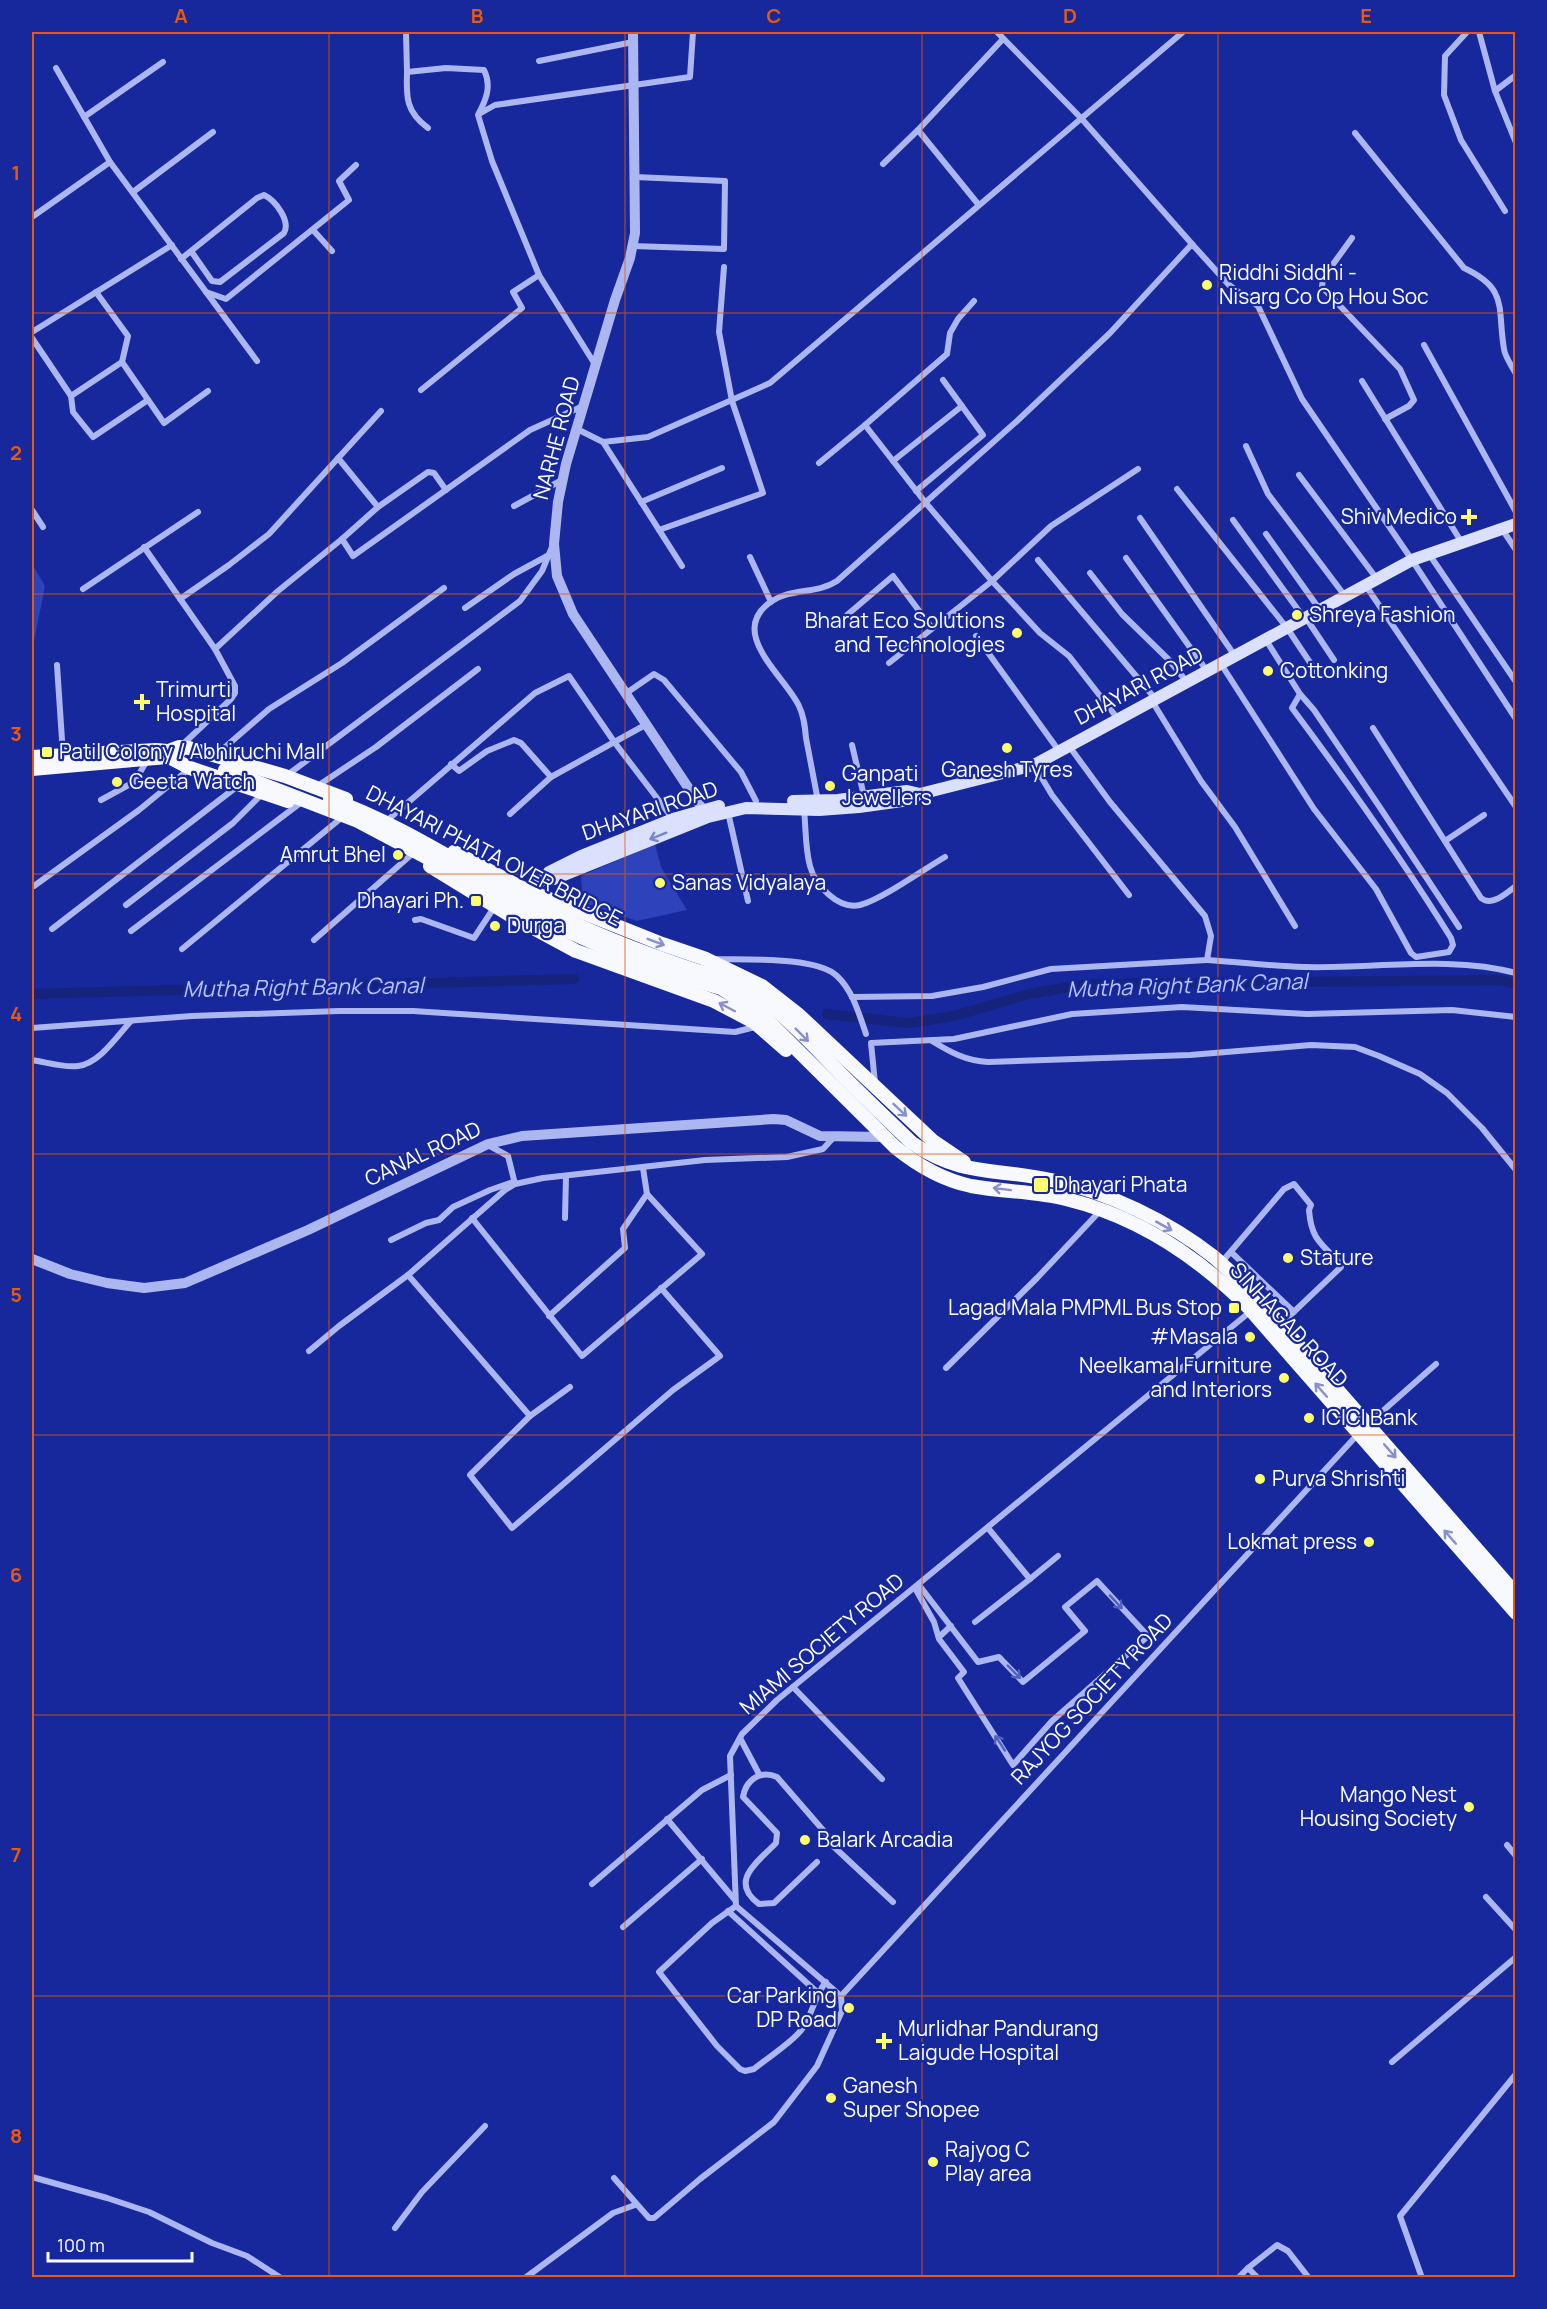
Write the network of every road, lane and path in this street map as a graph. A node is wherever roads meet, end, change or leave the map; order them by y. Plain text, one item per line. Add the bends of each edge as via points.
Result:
1 (406, 32) edge
2 (693, 32) edge
3 (997, 32) edge
4 (1182, 32) edge
5 (1467, 32) edge
6 (1479, 32) edge
7 (633, 37) edge
8 (1004, 39) junction
9 (539, 61) dead end
10 (163, 62) dead end
11 (56, 68) dead end
12 (407, 72) junction
13 (1514, 79) edge
14 (634, 84) junction
15 (1495, 90) junction
16 (478, 115) junction
17 (84, 117) junction
18 (1081, 118) junction
19 (428, 128) dead end
20 (918, 130) junction
21 (213, 132) dead end
22 (1355, 133) dead end
23 (1515, 142) edge
24 (110, 162) junction
25 (883, 164) dead end
26 (356, 165) dead end
27 (635, 177) junction
28 (132, 192) junction
29 (978, 204) junction
30 (1504, 211) dead end
31 (32, 217) edge
32 (313, 230) junction
33 (1352, 238) dead end
34 (1192, 244) junction
35 (172, 245) junction
36 (632, 246) junction
37 (332, 250) dead end
38 (191, 251) junction
39 (181, 259) junction
40 (724, 267) dead end
41 (539, 275) junction
42 (96, 292) junction
43 (205, 292) junction
44 (974, 300) dead end
45 (32, 332) edge
46 (32, 338) edge
47 (1424, 345) dead end
48 (257, 361) dead end
49 (122, 362) junction
50 (596, 366) junction
51 (1515, 374) edge
52 (943, 380) dead end
53 (1362, 381) dead end
54 (421, 390) dead end
55 (208, 391) dead end
56 (71, 396) junction
57 (148, 400) junction
58 (732, 401) junction
59 (584, 406) junction
60 (962, 406) junction
61 (381, 411) dead end
62 (1385, 419) junction
63 (865, 425) junction
64 (577, 429) junction
65 (603, 442) junction
66 (1246, 446) dead end
67 (338, 458) junction
68 (893, 461) junction
69 (819, 463) dead end
70 (722, 468) dead end
71 (1138, 469) dead end
72 (1299, 475) dead end
73 (563, 480) junction
74 (1177, 489) dead end
75 (446, 490) junction
76 (916, 491) junction
77 (641, 502) junction
78 (925, 502) junction
79 (514, 506) dead end
80 (378, 507) junction
81 (32, 510) edge
82 (198, 512) dead end
83 (1515, 512) edge
84 (1140, 518) dead end
85 (1233, 520) dead end
86 (1515, 524) edge
87 (43, 527) dead end
88 (1502, 529) junction
89 (659, 530) junction
90 (1266, 534) dead end
91 (342, 538) junction
92 (1462, 543) junction
93 (554, 544) junction
94 (144, 547) junction
95 (1515, 550) edge
96 (1429, 554) junction
97 (549, 555) junction
98 (750, 557) dead end
99 (1126, 558) dead end
100 (1038, 560) dead end
101 (1412, 560) junction
102 (682, 566) dead end
103 (1090, 573) dead end
104 (1377, 579) junction
105 (992, 581) junction
106 (1366, 586) junction
107 (444, 588) dead end
108 (83, 589) dead end
109 (1345, 597) junction
110 (180, 599) junction
111 (771, 602) junction
112 (465, 608) dead end
113 (1320, 610) junction
114 (847, 615) dead end
115 (1305, 618) junction
116 (932, 628) junction
117 (1287, 628) junction
118 (976, 636) dead end
119 (1266, 640) junction
120 (215, 649) junction
121 (1236, 656) junction
122 (1334, 660) dead end
123 (889, 663) dead end
124 (1221, 664) junction
125 (57, 665) dead end
126 (478, 669) dead end
127 (1207, 671) junction
128 (1319, 676) dead end
129 (1187, 682) junction
130 (1515, 682) edge
131 (625, 694) junction
132 (1300, 694) junction
133 (1152, 701) junction
134 (1119, 719) junction
135 (1515, 719) edge
136 (646, 724) junction
137 (1373, 728) dead end
138 (615, 743) junction
139 (852, 745) dead end
140 (1064, 749) junction
141 (173, 751) junction
142 (63, 756) junction
143 (216, 756) junction
144 (32, 757) edge
145 (147, 760) junction
146 (451, 764) junction
147 (1034, 765) junction
148 (189, 768) junction
149 (32, 769) edge
150 (285, 776) junction
151 (551, 777) junction
152 (239, 784) junction
153 (315, 787) junction
154 (263, 792) junction
155 (920, 794) junction
156 (864, 797) junction
157 (101, 800) dead end
158 (756, 801) junction
159 (299, 804) junction
160 (819, 806) junction
161 (1515, 807) edge
162 (804, 810) junction
163 (728, 811) junction
164 (705, 813) junction
165 (510, 814) dead end
166 (1484, 815) dead end
167 (390, 818) junction
168 (340, 819) junction
169 (673, 819) junction
170 (379, 837) junction
171 (1444, 842) junction
172 (411, 855) junction
173 (945, 857) dead end
174 (543, 880) junction
175 (34, 886) dead end
176 (1515, 886) edge
177 (524, 889) junction
178 (1129, 895) dead end
179 (748, 901) dead end
180 (126, 904) dead end
181 (498, 907) junction
182 (415, 920) dead end
183 (1295, 926) dead end
184 (1459, 927) dead end
185 (52, 929) dead end
186 (131, 931) dead end
187 (314, 939) dead end
188 (182, 949) dead end
189 (1207, 960) junction
190 (701, 971) junction
191 (1515, 973) edge
192 (852, 997) junction
193 (1515, 1017) edge
194 (131, 1021) junction
195 (759, 1026) junction
196 (32, 1028) edge
197 (866, 1034) dead end
198 (931, 1040) junction
199 (32, 1060) edge
200 (875, 1087) junction
201 (870, 1120) junction
202 (834, 1137) junction
203 (884, 1137) junction
204 (488, 1144) junction
205 (643, 1168) junction
206 (1515, 1170) edge
207 (983, 1172) junction
208 (566, 1176) junction
209 (515, 1185) junction
210 (647, 1194) junction
211 (1100, 1210) junction
212 (472, 1218) junction
213 (565, 1218) dead end
214 (391, 1240) dead end
215 (1231, 1252) junction
216 (32, 1259) edge
217 (1221, 1263) junction
218 (408, 1275) junction
219 (661, 1288) junction
220 (1251, 1311) junction
221 (1294, 1312) junction
222 (549, 1316) junction
223 (1280, 1324) junction
224 (309, 1351) dead end
225 (1436, 1364) dead end
226 (946, 1368) dead end
227 (570, 1387) dead end
228 (530, 1416) junction
229 (1363, 1429) junction
230 (988, 1528) junction
231 (1470, 1552) junction
232 (1058, 1556) dead end
233 (1030, 1579) junction
234 (917, 1586) junction
235 (1515, 1594) edge
236 (1515, 1613) edge
237 (975, 1622) dead end
238 (951, 1626) junction
239 (939, 1637) junction
240 (793, 1687) junction
241 (740, 1738) junction
242 (759, 1774) junction
243 (731, 1775) junction
244 (882, 1779) dead end
245 (667, 1819) junction
246 (1507, 1845) dead end
247 (1515, 1856) edge
248 (702, 1860) junction
249 (817, 1862) dead end
250 (592, 1884) dead end
251 (1486, 1897) dead end
252 (893, 1902) dead end
253 (736, 1903) junction
254 (729, 1911) junction
255 (623, 1927) dead end
256 (1515, 1930) edge
257 (777, 1941) junction
258 (770, 1949) junction
259 (1515, 1957) edge
260 (826, 1982) junction
261 (817, 1992) junction
262 (841, 1995) junction
263 (1392, 2062) dead end
264 (1515, 2074) edge
265 (485, 2126) dead end
266 (32, 2177) edge
267 (614, 2178) dead end
268 (635, 2205) junction
269 (395, 2228) dead end
270 (1248, 2268) junction
271 (281, 2277) edge
272 (525, 2277) edge
273 (1238, 2277) edge
274 (1258, 2277) edge
275 (1309, 2277) edge
276 (1422, 2277) edge

1 - 12 street
2 - 14 street via 690,77
3 - 8 street
4 - 18 street
5 - 30 street via 1445,56 1444,95 1461,140
6 - 15 street
7 - 9 street
7 - 14 street, NARHE ROAD
8 - 18 street
8 - 20 street
10 - 17 street
11 - 17 street
12 - 16 street via 484,70 488,95
12 - 19 street via 409,106 416,119
13 - 15 street
14 - 16 street via 495,105
14 - 27 street, NARHE ROAD
15 - 23 street
16 - 41 street via 504,192
17 - 24 street
18 - 29 street
18 - 34 street
20 - 25 street
20 - 29 street
21 - 28 street
22 - 51 street via 1464,268 1483,277 1501,303 1504,351
24 - 28 street
24 - 31 street
26 - 32 street via 339,181 349,200
27 - 36 street, NARHE ROAD
27 - 36 street via 725,181 724,249
28 - 35 street
29 - 58 street via 770,383
32 - 37 street
32 - 43 street via 226,299
33 - 62 street via 1323,279 1322,287 1400,369 1414,400
34 - 78 street via 1110,333
34 - 101 street via 1229,285 1258,306 1302,399
35 - 39 street
35 - 42 street
36 - 50 street, NARHE ROAD
38 - 38 street via 264,195 286,222 284,233 220,282 212,281
38 - 39 street
39 - 43 street
40 - 58 street via 719,332
41 - 50 street
41 - 54 street via 513,292 522,308
42 - 45 street
42 - 49 street via 128,336
43 - 48 street
44 - 63 street via 950,333 947,354
46 - 56 street
47 - 83 street
49 - 56 street
49 - 57 street
50 - 59 street, NARHE ROAD
52 - 60 street
53 - 62 street
55 - 57 street via 164,423
56 - 57 street via 73,412 93,437
58 - 65 street via 648,437
58 - 89 street via 763,493
59 - 64 street, NARHE ROAD
59 - 75 street via 530,430
60 - 68 street
60 - 76 street via 983,435
61 - 67 street
62 - 92 street
63 - 68 street
63 - 69 street
64 - 65 street
64 - 73 street, NARHE ROAD
65 - 77 street
66 - 109 street via 1268,494
67 - 80 street
67 - 110 street via 269,534
68 - 76 street
70 - 77 street
71 - 105 street via 1051,526
72 - 104 street
73 - 79 street
73 - 93 street, NARHE ROAD
74 - 117 street
75 - 80 street via 434,473 428,472
75 - 91 street via 353,556
76 - 78 street
77 - 89 street
78 - 105 street
78 - 111 street via 830,586
80 - 91 street
81 - 87 street
82 - 94 street
84 - 121 street
85 - 115 street
86 - 88 main road, DHAYARI ROAD
88 - 92 main road, DHAYARI ROAD
88 - 95 street
89 - 102 street
90 - 113 street
91 - 120 street
92 - 96 main road, DHAYARI ROAD
93 - 97 street
93 - 131 street, NARHE ROAD via 557,576 573,614
94 - 108 street
94 - 110 street
96 - 101 main road, DHAYARI ROAD
96 - 130 street
97 - 112 street
97 - 150 street via 520,602
98 - 111 street
99 - 127 street
100 - 133 street via 1153,696
101 - 104 main road, DHAYARI ROAD
101 - 135 street
103 - 129 street via 1122,614
104 - 106 main road, DHAYARI ROAD
105 - 116 street
105 - 134 street via 1040,633 1069,656
106 - 109 main road, DHAYARI ROAD
106 - 161 street
107 - 143 street via 342,663 269,709
109 - 113 main road, DHAYARI ROAD
110 - 120 street
111 - 160 street via 757,619 755,631 766,662 799,706
113 - 115 main road, DHAYARI ROAD
114 - 116 street via 894,576
115 - 117 main road, DHAYARI ROAD
115 - 122 street
116 - 123 street
117 - 119 main road, DHAYARI ROAD
117 - 128 street
118 - 140 street
119 - 121 main road, DHAYARI ROAD
119 - 132 street
120 - 141 street via 235,693
121 - 124 main road, DHAYARI ROAD
124 - 127 main road, DHAYARI ROAD
124 - 132 street via 1314,809 1376,889 1411,953 1416,957 1449,952 1454,945 1451,938 1425,897 1292,708
125 - 142 street
126 - 153 street via 376,747
127 - 129 main road, DHAYARI ROAD
129 - 133 main road, DHAYARI ROAD
131 - 136 street, NARHE ROAD
131 - 158 street via 654,674 664,680 741,772
132 - 184 street
133 - 134 main road, DHAYARI ROAD
133 - 183 street
134 - 140 main road, DHAYARI ROAD
136 - 138 street
136 - 164 street, NARHE ROAD
137 - 171 street
138 - 146 street via 569,676 535,693
138 - 151 street
138 - 169 street
139 - 156 street
140 - 147 main road, DHAYARI ROAD
140 - 189 street via 1205,916 1211,936
141 - 142 main road
141 - 143 main road via 189,748
141 - 145 main road
141 - 148 main road
141 - 190 main road, DHAYARI PHATA OVER BRIDGE, bridge via 227,767 358,821 554,925 635,961
142 - 144 main road
143 - 150 main road
145 - 149 main road
145 - 157 street via 134,782
146 - 151 street via 459,771 487,751 514,740
146 - 167 street
147 - 155 main road, DHAYARI ROAD
147 - 178 street via 1052,795
148 - 152 main road
148 - 175 street via 139,810
150 - 153 main road
151 - 165 street
152 - 154 main road
152 - 185 street
153 - 167 main road
154 - 159 main road
154 - 180 street via 233,823
155 - 156 main road, DHAYARI ROAD via 907,791
155 - 160 main road, DHAYARI ROAD via 909,800
156 - 160 main road, DHAYARI ROAD
158 - 160 main road, DHAYARI ROAD
158 - 164 main road, DHAYARI ROAD via 738,802
159 - 168 main road
159 - 186 street
160 - 162 main road, DHAYARI ROAD
162 - 163 main road, DHAYARI ROAD
162 - 173 street via 809,864 815,879 822,890 850,905 877,898
163 - 164 main road, DHAYARI ROAD
163 - 179 street
164 - 169 main road, DHAYARI ROAD
164 -> 174 main road, DHAYARI ROAD via 554,879
166 - 171 street
167 - 170 street
167 - 177 main road
168 - 170 main road
168 - 188 street
169 - 174 main road, DHAYARI ROAD via 581,856 549,872
170 - 172 main road
171 - 176 street via 1484,901 1496,899
172 - 181 main road
172 - 187 street
174 - 177 main road, DHAYARI ROAD
177 - 181 main road, DHAYARI ROAD
177 -> 190 main road via 662,944
181 - 182 street via 474,938
195 -> 181 main road via 714,1000 576,951
189 - 191 street via 1303,967 1456,965
189 - 192 street via 1051,969 932,996
190 - 192 street via 807,963 836,975
190 - 200 main road via 762,986 799,1015
190 - 201 main road, DHAYARI PHATA OVER BRIDGE via 758,1011
190 -> 207 main road, DHAYARI PHATA OVER BRIDGE via 748,991 783,1017 912,1143 935,1158
192 - 197 street
193 - 198 street via 1452,1010 1307,1014 1182,1007 1072,1014 954,1039
194 - 195 street via 413,1011 735,1032
194 - 196 street
194 - 199 street via 103,1052 87,1063 73,1066
195 - 201 main road via 849,1112
198 - 200 street via 871,1043
198 - 206 street via 962,1057 988,1062 1190,1055 1311,1045 1354,1047 1420,1074 1447,1093 1482,1128
200 -> 207 main road via 933,1141
201 - 203 main road, SINHAGAD ROAD
202 - 203 street, CANAL ROAD
202 - 204 street, CANAL ROAD via 820,1136 786,1120 774,1119 522,1136
202 - 205 street via 823,1149 787,1157 705,1160
211 -> 203 main road, SINHAGAD ROAD via 1045,1194 962,1183 919,1165
204 - 209 street via 508,1156
204 - 216 street, CANAL ROAD via 308,1230 184,1283 144,1288 107,1283
205 - 208 street
205 - 210 street
207 -> 217 main road, SINHAGAD ROAD via 1047,1179 1089,1190 1168,1228
208 - 209 street
208 - 213 street
209 - 212 street
209 - 214 street via 490,1190 453,1207 439,1220
210 - 219 street via 702,1254
210 - 222 street via 623,1229 625,1248
211 - 220 main road, SINHAGAD ROAD via 1187,1255 1227,1286
211 - 226 street
212 - 218 street
212 - 222 street
215 - 217 street
215 - 221 street
215 - 221 street via 1284,1189 1294,1184 1311,1205 1313,1236 1341,1267
217 - 223 main road, SINHAGAD ROAD
218 - 224 street
218 - 228 street
219 - 222 street via 582,1356
219 - 228 street via 720,1356 673,1390 512,1528 470,1474
229 -> 220 main road, SINHAGAD ROAD
220 - 230 street, MIAMI SOCIETY ROAD
221 - 223 street
223 - 229 main road, SINHAGAD ROAD
225 - 229 street, RAJYOG SOCIETY ROAD
227 - 228 street
229 - 231 main road, SINHAGAD ROAD
229 - 262 street, RAJYOG SOCIETY ROAD
230 - 233 street
230 - 234 street, MIAMI SOCIETY ROAD
231 - 235 main road, SINHAGAD ROAD
231 - 236 main road, SINHAGAD ROAD
232 - 233 street
233 - 237 street
234 - 238 street
234 - 239 street
234 - 240 street, MIAMI SOCIETY ROAD
238 - 239 street
238 -> 239 street via 978,1662 999,1657 1023,1682 1085,1631 1065,1607 1097,1581 1148,1636 1052,1721 1013,1765 958,1678 964,1672
240 - 241 street, MIAMI SOCIETY ROAD
240 - 244 street
241 - 242 street
241 - 243 street, MIAMI SOCIETY ROAD via 730,1755
242 - 249 street via 743,1797 778,1837 747,1873 746,1892 759,1904 774,1903
242 - 252 street via 777,1777 829,1837 832,1846
243 - 245 street via 702,1790
243 - 253 street, MIAMI SOCIETY ROAD
245 - 248 street
245 - 250 street
246 - 247 street
248 - 253 street
248 - 255 street
251 - 256 street
253 - 254 street
253 - 257 street
254 - 258 street
254 - 261 street via 659,1972 740,2069 754,2069 802,2031
257 - 258 street
257 - 260 street
258 - 261 street
259 - 263 street
260 - 261 street
260 - 262 street
262 - 268 street via 842,2011 821,2059 774,2122 654,2218
264 - 276 street via 1400,2216
265 - 269 street via 422,2192
266 - 271 street via 148,2212 248,2256
267 - 268 street
268 - 272 street via 613,2213
270 - 273 street
270 - 274 street
270 - 275 street via 1277,2245 1288,2251

